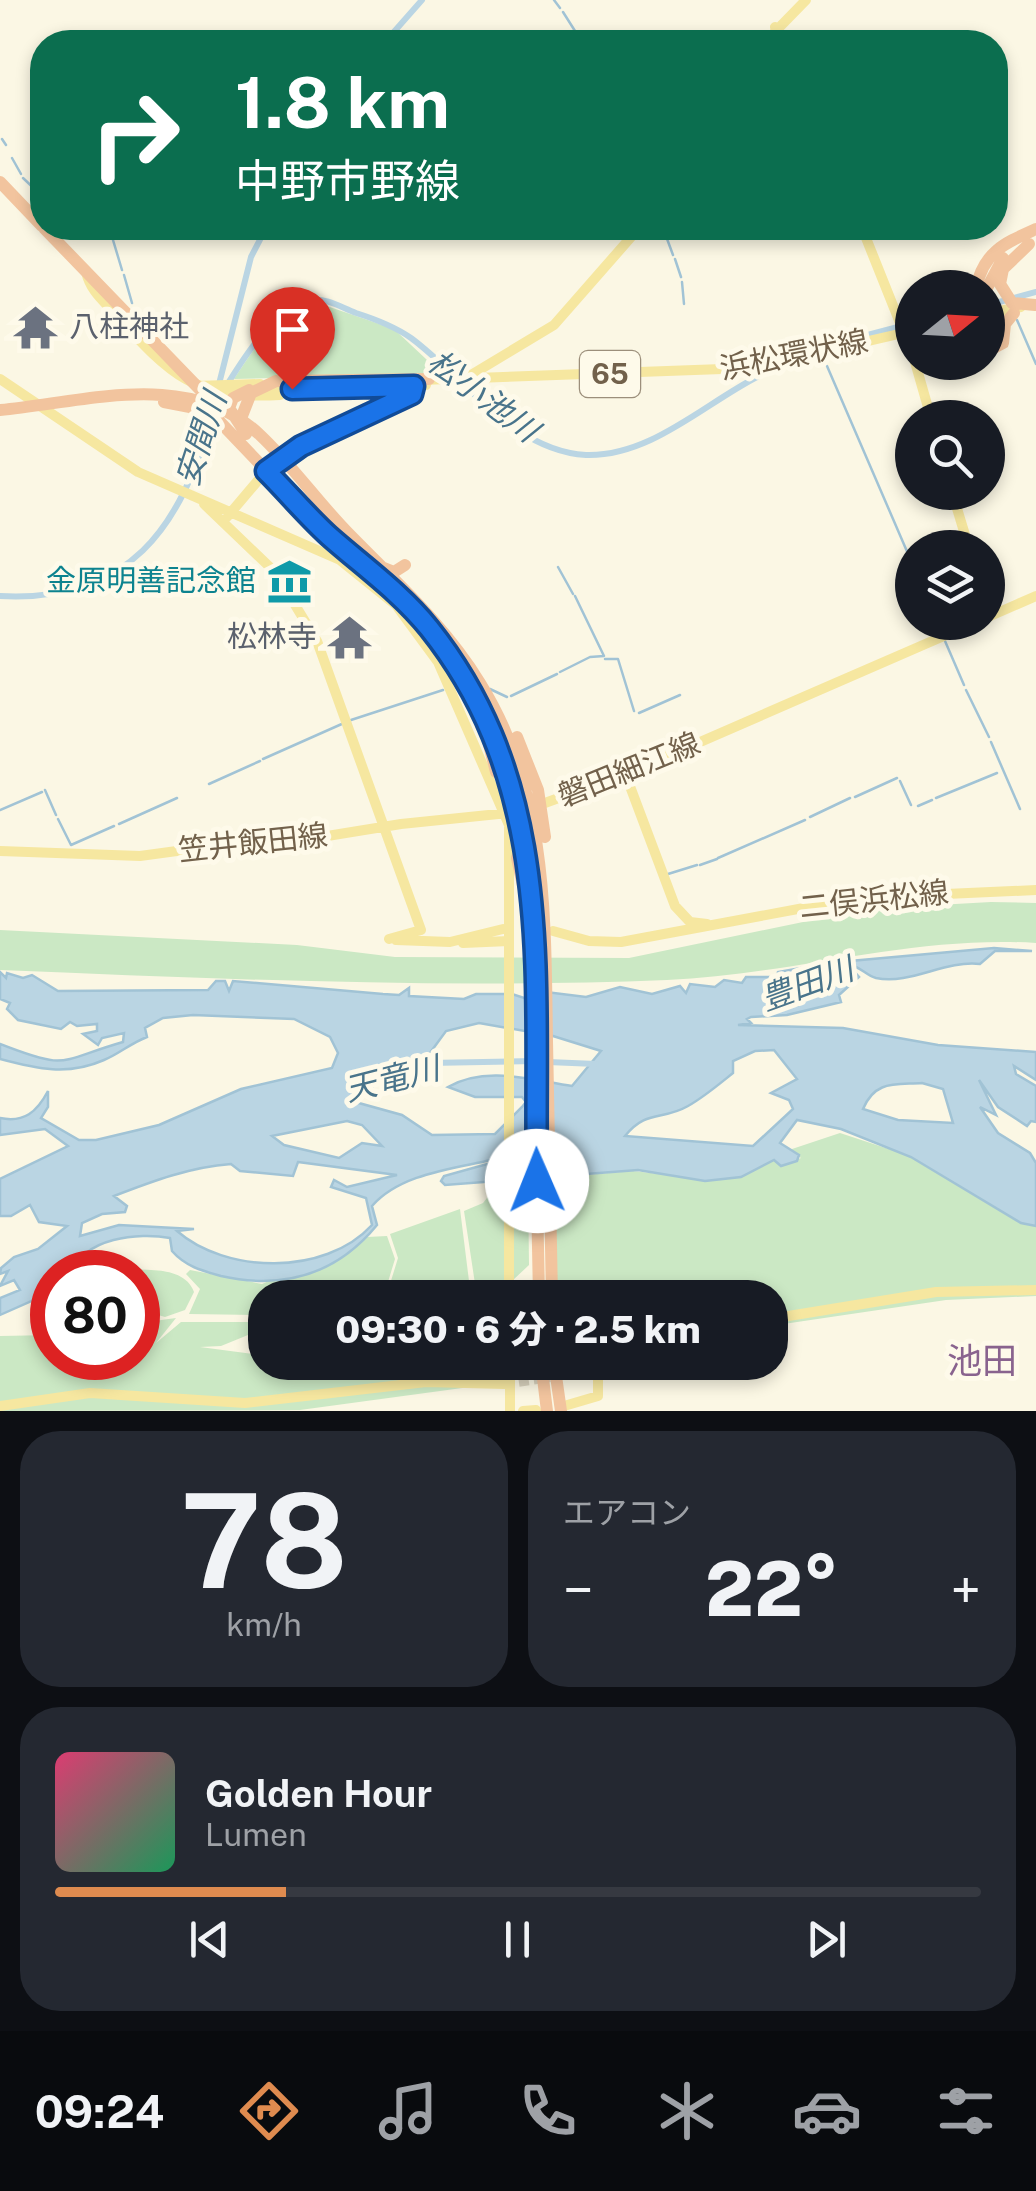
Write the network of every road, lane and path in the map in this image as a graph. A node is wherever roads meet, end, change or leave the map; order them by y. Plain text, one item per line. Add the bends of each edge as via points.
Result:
1 (806, 0) edge
2 (776, 27) junction
3 (774, 30) edge
4 (777, 30) edge
5 (0, 182) edge
6 (30, 213) edge
7 (1032, 236) edge
8 (56, 240) edge
9 (628, 240) edge
10 (867, 240) edge
11 (994, 270) edge
12 (86, 271) junction
13 (895, 301) edge
14 (1011, 304) junction
15 (1036, 306) edge
16 (1005, 307) edge
17 (1005, 312) edge
18 (1005, 324) edge
19 (895, 338) edge
20 (183, 373) junction
21 (0, 379) edge
22 (429, 379) junction
23 (459, 381) junction
24 (411, 382) junction
25 (381, 386) junction
26 (171, 387) junction
27 (232, 388) junction
28 (249, 390) junction
29 (205, 396) junction
30 (38, 407) junction
31 (0, 413) edge
32 (220, 415) junction
33 (246, 434) junction
34 (272, 467) junction
35 (227, 516) junction
36 (375, 568) junction
37 (1036, 596) edge
38 (1005, 610) edge
39 (436, 624) junction
40 (934, 640) edge
41 (452, 656) junction
42 (480, 682) junction
43 (625, 773) junction
44 (516, 775) junction
45 (540, 806) junction
46 (506, 813) junction
47 (385, 827) junction
48 (0, 851) edge
49 (1036, 890) edge
50 (714, 925) junction
51 (513, 927) dead end
52 (553, 931) dead end
53 (458, 941) junction
54 (509, 944) junction
55 (539, 948) junction
56 (510, 1280) edge
57 (540, 1280) edge
58 (551, 1280) edge
59 (1036, 1290) edge
60 (788, 1316) edge
61 (448, 1380) edge
62 (510, 1380) edge
63 (541, 1380) edge
64 (558, 1380) edge
65 (598, 1380) edge
66 (444, 1381) junction
67 (504, 1384) tunnel mouth
68 (0, 1406) edge
69 (560, 1409) edge
70 (542, 1410) edge
71 (510, 1411) edge
72 (523, 1411) edge

1 - 2 main road
2 - 3 main road
2 - 4 main road
5 - 6 highway
7 - 11 highway
7 - 14 highway via 1003,269
8 - 12 highway
9 - 23 main road via 554,325
10 - 13 main road
12 - 20 highway
12 - 25 main road, 65 via 94,292 144,348 169,372 208,391 242,396
14 - 15 highway
14 - 16 main road
14 - 18 highway
15 - 17 main road
19 - 23 main road, 浜松環状線 / 65 via 764,369
20 - 26 highway via 182,383
20 - 29 highway
21 - 35 main road via 138,472
22 - 23 main road, 浜松環状線 / 65
22 - 24 highway
22 - 27 main road, 浜松環状線 / 65
23 - 24 main road, 浜松環状線 / 65
24 - 25 main road, 浜松環状線 / 65
24 - 34 main road via 414,392 312,440
24 - 36 highway via 276,381 247,397 240,420 245,439
25 - 28 main road, 浜松環状線 / 65
26 - 29 highway
26 - 30 highway
27 - 28 main road, 浜松環状線 / 65
27 - 29 main road, 浜松環状線 / 65
28 - 33 highway via 232,398 229,408
29 - 30 highway
29 - 32 highway
30 - 31 highway
30 - 36 highway via 142,394 190,396 238,416
32 - 33 highway
32 - 34 highway
33 - 34 highway
34 - 35 main road
34 - 36 highway via 326,534
35 - 46 main road via 340,560 396,605 438,662
35 - 47 main road via 310,627
36 - 39 highway
36 - 39 highway via 392,572 405,565 399,580
36 - 41 highway
37 - 38 main road
39 - 41 highway
40 - 43 main road, 磐田細江線
41 - 42 highway
41 - 44 highway
41 - 45 highway via 479,711 496,772 530,784
42 - 44 highway
42 - 45 highway via 526,754
43 - 45 main road, 磐田細江線
43 - 50 main road via 675,906 690,922
44 - 55 highway via 532,845
45 - 46 main road, 磐田細江線
45 - 55 highway via 547,871
45 - 55 highway via 538,830 517,858
46 - 47 main road, 笠井飯田線
46 - 54 main road
47 - 48 main road, 笠井飯田線 via 140,856
47 - 53 main road via 421,930 389,939
49 - 50 main road, 二俣浜松線 via 888,895
50 - 52 main road, 二俣浜松線 via 602,943
51 - 53 main road
53 - 54 main road
54 - 56 main road
55 - 57 highway
55 - 58 highway
59 - 60 main road via 916,1294
61 - 66 main road
62 - 71 main road
63 - 70 highway
64 - 69 highway
65 - 69 main road via 598,1396
66 - 67 main road
66 - 68 main road via 270,1402 90,1394
70 - 72 main road

